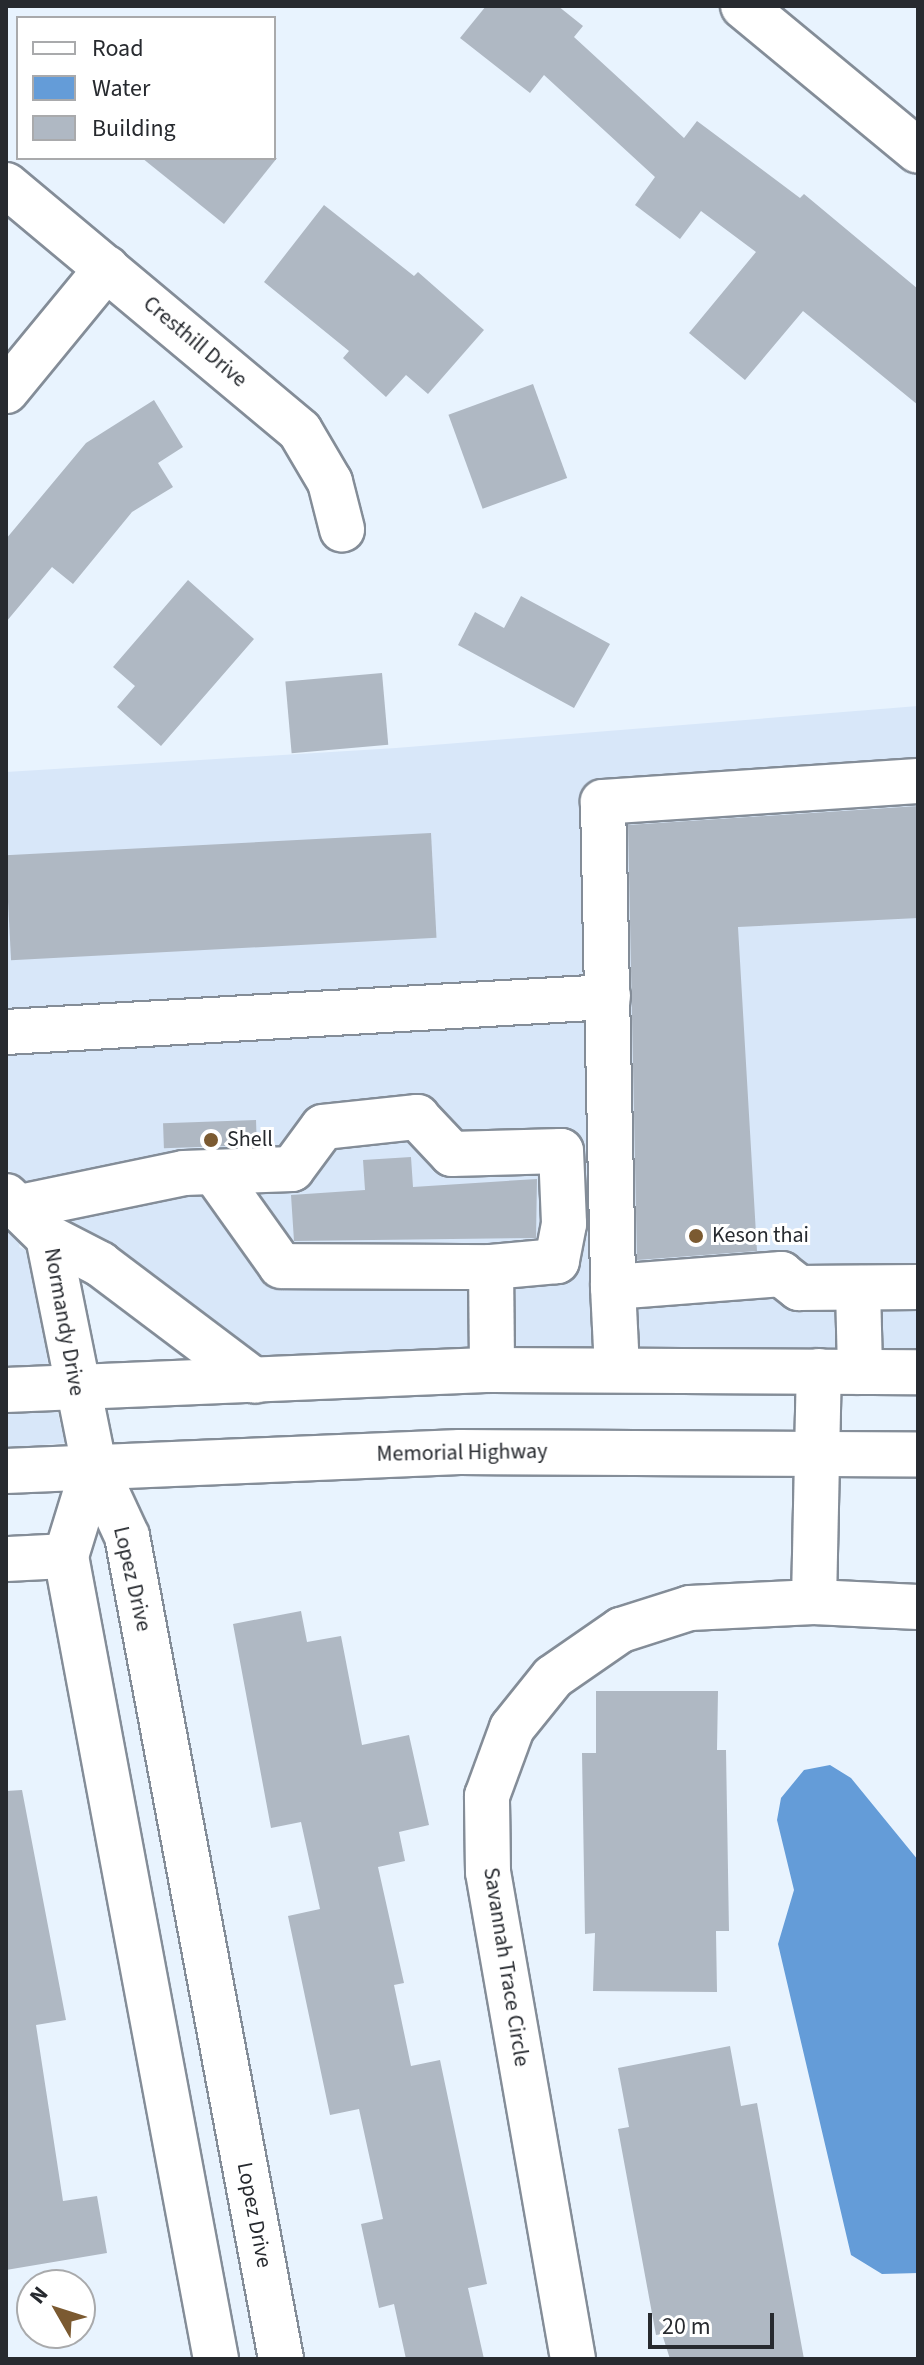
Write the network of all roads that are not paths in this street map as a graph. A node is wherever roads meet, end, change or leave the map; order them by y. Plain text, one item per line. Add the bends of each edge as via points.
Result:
1 (743, 6) edge
2 (918, 151) edge
3 (6, 185) edge
4 (107, 268) junction
5 (6, 391) edge
6 (342, 529) dead end
7 (918, 781) edge
8 (608, 997) junction
9 (6, 1032) edge
10 (214, 1172) junction
11 (25, 1213) edge
12 (491, 1267) junction
13 (613, 1287) junction
14 (918, 1287) edge
15 (858, 1288) junction
16 (617, 1368) junction
17 (492, 1370) junction
18 (839, 1371) junction
19 (918, 1372) edge
20 (255, 1381) junction
21 (74, 1385) junction
22 (6, 1390) edge
23 (918, 1454) edge
24 (817, 1455) junction
25 (94, 1465) junction
26 (6, 1471) edge
27 (66, 1556) junction
28 (6, 1559) edge
29 (814, 1602) junction
30 (918, 1607) edge
31 (280, 2351) edge
32 (207, 2358) edge
33 (573, 2359) edge

1 - 2 street
3 - 4 street, Cresthill Drive
4 - 5 street
4 - 6 street, Cresthill Drive via 300,431 330,482
7 - 8 street via 603,802
8 - 9 street
8 - 13 street
10 - 11 street via 184,1173
10 - 12 street via 281,1266
10 - 12 street via 292,1169 323,1127 417,1117 452,1154 561,1151 564,1224 557,1261
11 - 20 street
11 - 21 street, Normandy Drive via 62,1288
12 - 17 street
13 - 15 street via 781,1274 799,1288
13 - 16 street
14 - 15 street
15 - 18 street
16 - 17 street
16 - 18 street
17 - 20 street
18 - 19 street
18 - 24 street
20 - 21 street
21 - 22 street
21 - 25 street, Normandy Drive
23 - 24 street, Memorial Highway
24 - 25 street, Memorial Highway via 625,1449
24 - 29 street
25 - 26 street, Memorial Highway
25 - 27 street, Lopez Drive
25 - 31 street, Lopez Drive via 127,1536
27 - 28 street
27 - 32 street, Lopez Drive
29 - 30 street, Savannah Trace Circle
29 - 33 street, Savannah Trace Circle via 690,1608 621,1630 553,1677 520,1718 487,1796 488,1872
31 - 32 street

